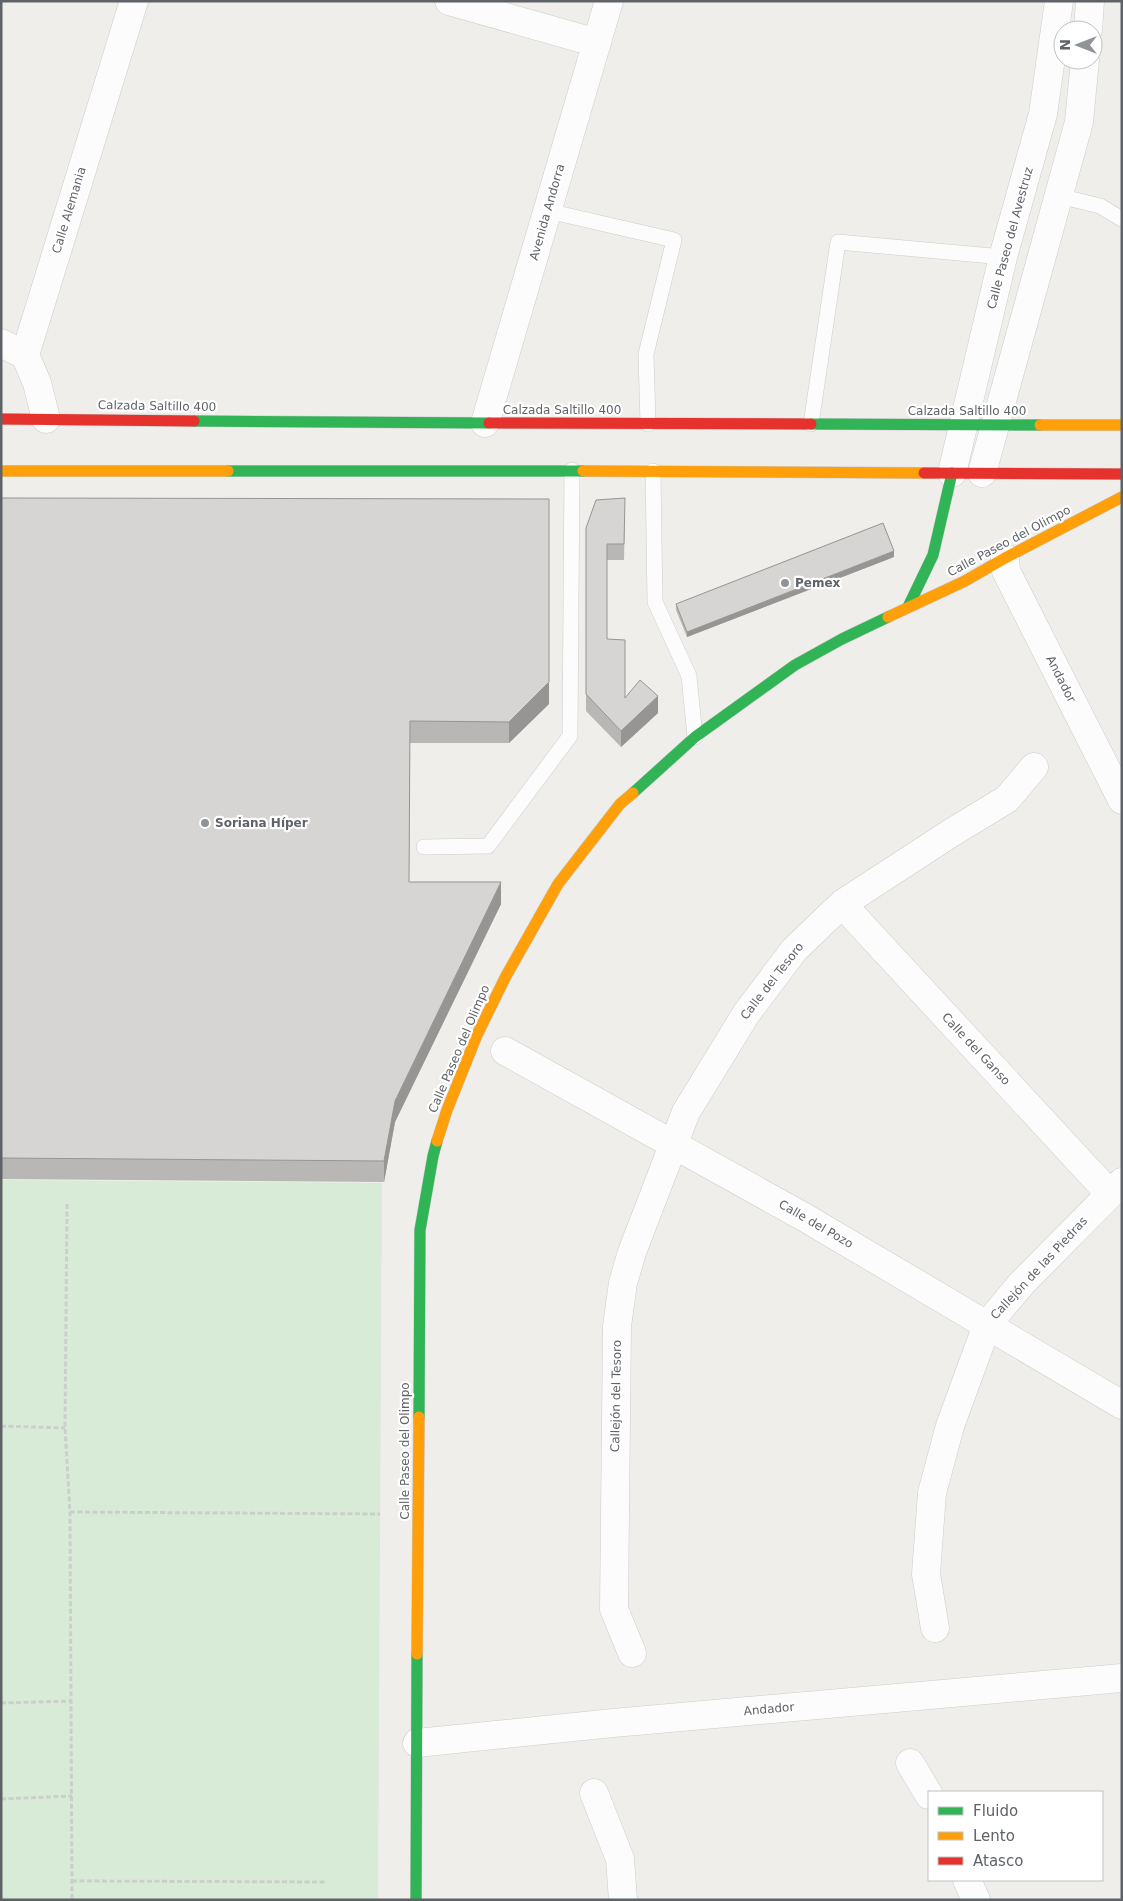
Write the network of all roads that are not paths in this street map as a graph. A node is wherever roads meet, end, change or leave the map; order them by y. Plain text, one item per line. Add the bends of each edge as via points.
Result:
1 (134, 1) edge
2 (449, 1) edge
3 (609, 1) edge
4 (1059, 1) edge
5 (1090, 1) edge
6 (1089, 20) edge
7 (597, 43) junction
8 (1084, 70) edge
9 (1059, 196) junction
10 (548, 211) junction
11 (1122, 219) edge
12 (1003, 257) junction
13 (13, 349) edge
14 (1, 419) edge
15 (46, 419) junction
16 (485, 423) junction
17 (648, 424) junction
18 (811, 424) junction
19 (963, 425) junction
20 (1122, 425) edge
21 (996, 426) junction
22 (572, 470) junction
23 (1, 471) edge
24 (653, 471) junction
25 (952, 472) junction
26 (982, 473) junction
27 (1122, 474) edge
28 (1122, 497) edge
29 (1005, 558) junction
30 (908, 607) junction
31 (695, 737) junction
32 (1034, 767) dead end
33 (1122, 800) edge
34 (424, 847) dead end
35 (842, 904) junction
36 (505, 1051) dead end
37 (674, 1145) junction
38 (1115, 1188) edge
39 (987, 1325) junction
40 (1122, 1405) edge
41 (936, 1628) dead end
42 (632, 1653) dead end
43 (1122, 1678) edge
44 (417, 1743) junction
45 (910, 1763) dead end
46 (594, 1793) dead end
47 (928, 1793) edge
48 (967, 1881) edge
49 (416, 1900) edge
50 (623, 1900) edge
51 (976, 1900) edge

1 - 13 street, Calle Alemania
2 - 7 street
3 - 7 street, Avenida Andorra
4 - 12 street, Calle Paseo del Avestruz via 1043,114
5 - 6 street
7 - 10 street, Avenida Andorra
8 - 9 street via 1079,122
9 - 11 lane via 1100,206
9 - 21 street
10 - 16 street, Avenida Andorra
10 - 17 lane via 674,240 646,354
12 - 18 lane via 838,242
12 - 19 street, Calle Paseo del Avestruz
13 - 15 street, Calle Alemania via 37,384
14 - 15 main road, Calzada Saltillo 400
15 - 16 main road, Calzada Saltillo 400
16 - 17 main road, Calzada Saltillo 400
17 - 18 main road, Calzada Saltillo 400
18 - 19 main road, Calzada Saltillo 400
19 - 21 main road, Calzada Saltillo 400
19 - 25 street, Calle Paseo del Avestruz
20 - 21 main road, Calzada Saltillo 400
21 - 26 street
22 - 23 main road
22 - 24 main road
22 - 34 lane via 570,736 488,846
24 - 25 main road
24 - 31 lane via 656,602 689,676
25 - 26 main road
25 - 30 main road, Calle Paseo del Olimpo via 933,555
26 - 27 main road
28 - 29 main road, Calle Paseo del Olimpo
29 - 30 main road, Calle Paseo del Olimpo
29 - 33 street, Andador via 1006,571
30 - 31 main road, Calle Paseo del Olimpo via 796,665
31 - 44 main road, Calle Paseo del Olimpo via 620,804 558,884 477,1035 446,1110 433,1156 420,1230
32 - 35 street, Calle del Tesoro via 1008,799 950,832
35 - 37 street, Calle del Tesoro via 794,950 746,1014 686,1112
35 - 38 street, Calle del Ganso
36 - 37 street, Calle del Pozo
37 - 39 street, Calle del Pozo
37 - 42 street, Callejón del Tesoro via 632,1252 617,1326 614,1609
38 - 39 street, Callejón de las Piedras via 1020,1284
39 - 40 street, Calle del Pozo
39 - 41 street, Callejón de las Piedras via 950,1426 932,1493 926,1574
43 - 44 street, Andador via 613,1722
44 - 49 main road, Calle Paseo del Olimpo
45 - 47 street
46 - 50 street via 620,1859
48 - 51 street

